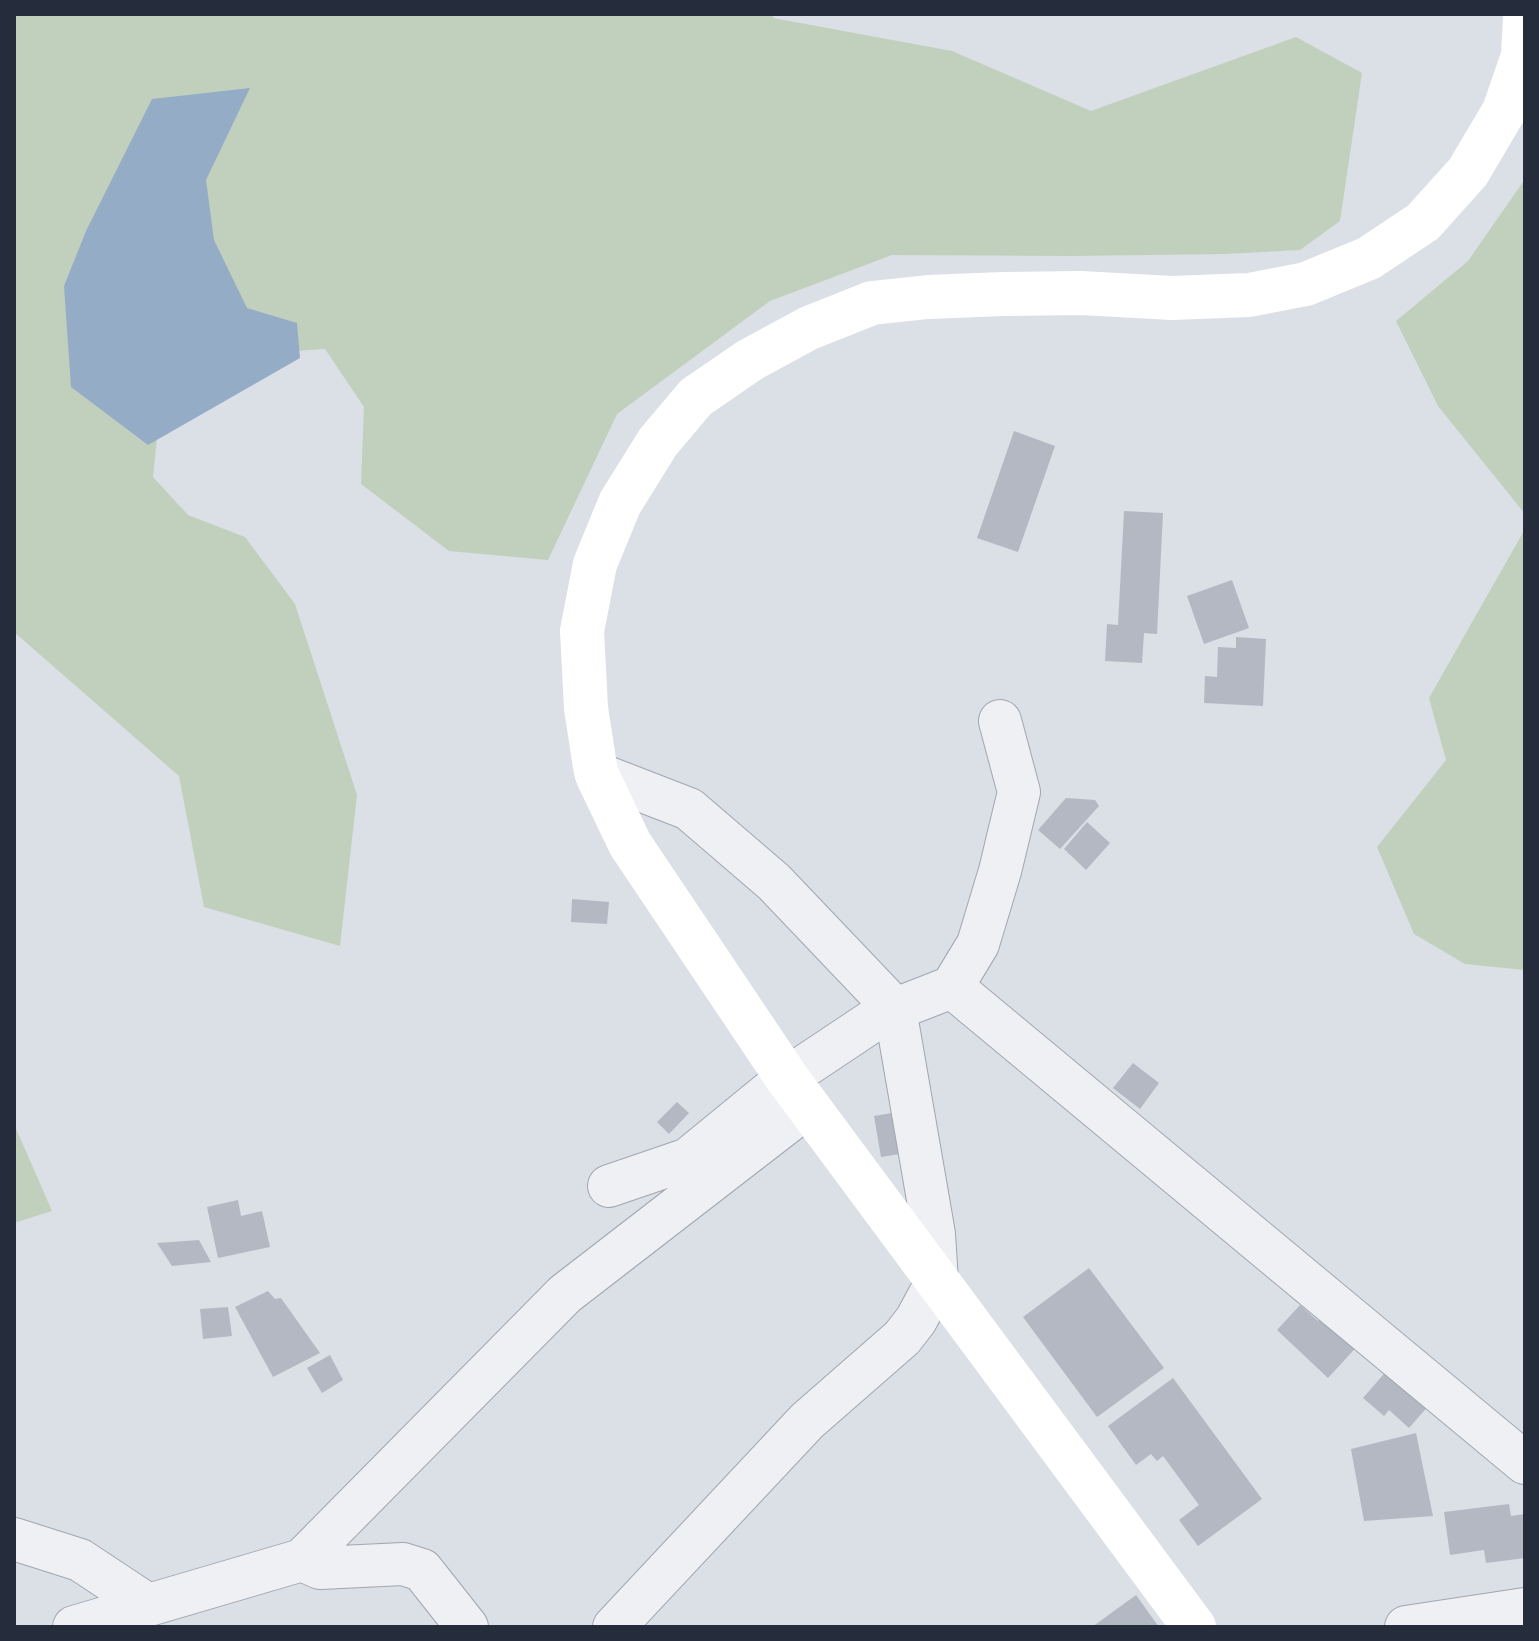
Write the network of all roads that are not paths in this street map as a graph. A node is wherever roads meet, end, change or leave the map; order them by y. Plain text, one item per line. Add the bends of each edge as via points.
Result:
1 (1525, 17) edge
2 (1000, 721) dead end
3 (596, 773) junction
4 (952, 987) junction
5 (895, 1009) junction
6 (797, 1092) junction
7 (609, 1186) dead end
8 (937, 1281) junction
9 (1525, 1463) edge
10 (14, 1539) edge
11 (302, 1560) junction
12 (148, 1605) junction
13 (1525, 1609) edge
14 (74, 1627) edge
15 (467, 1627) edge
16 (614, 1627) edge
17 (1194, 1627) edge
18 (1406, 1627) edge

1 - 3 street via 1523,56 1504,111 1468,172 1423,222 1369,258 1306,284 1249,295 1003,294 872,303 809,328 696,397 658,442 620,503 595,564 582,631
2 - 4 street via 1019,792 978,944
3 - 5 street via 689,809 774,882
3 - 6 street via 630,844
4 - 5 street
4 - 9 street
5 - 6 street
5 - 8 street via 934,1234
6 - 7 street via 688,1159
6 - 8 street
6 - 11 street via 565,1294
8 - 16 street via 902,1338 807,1421
8 - 17 street
10 - 12 street via 80,1560
11 - 12 street
11 - 15 street via 320,1568 403,1564 422,1570
12 - 14 street
13 - 18 street

